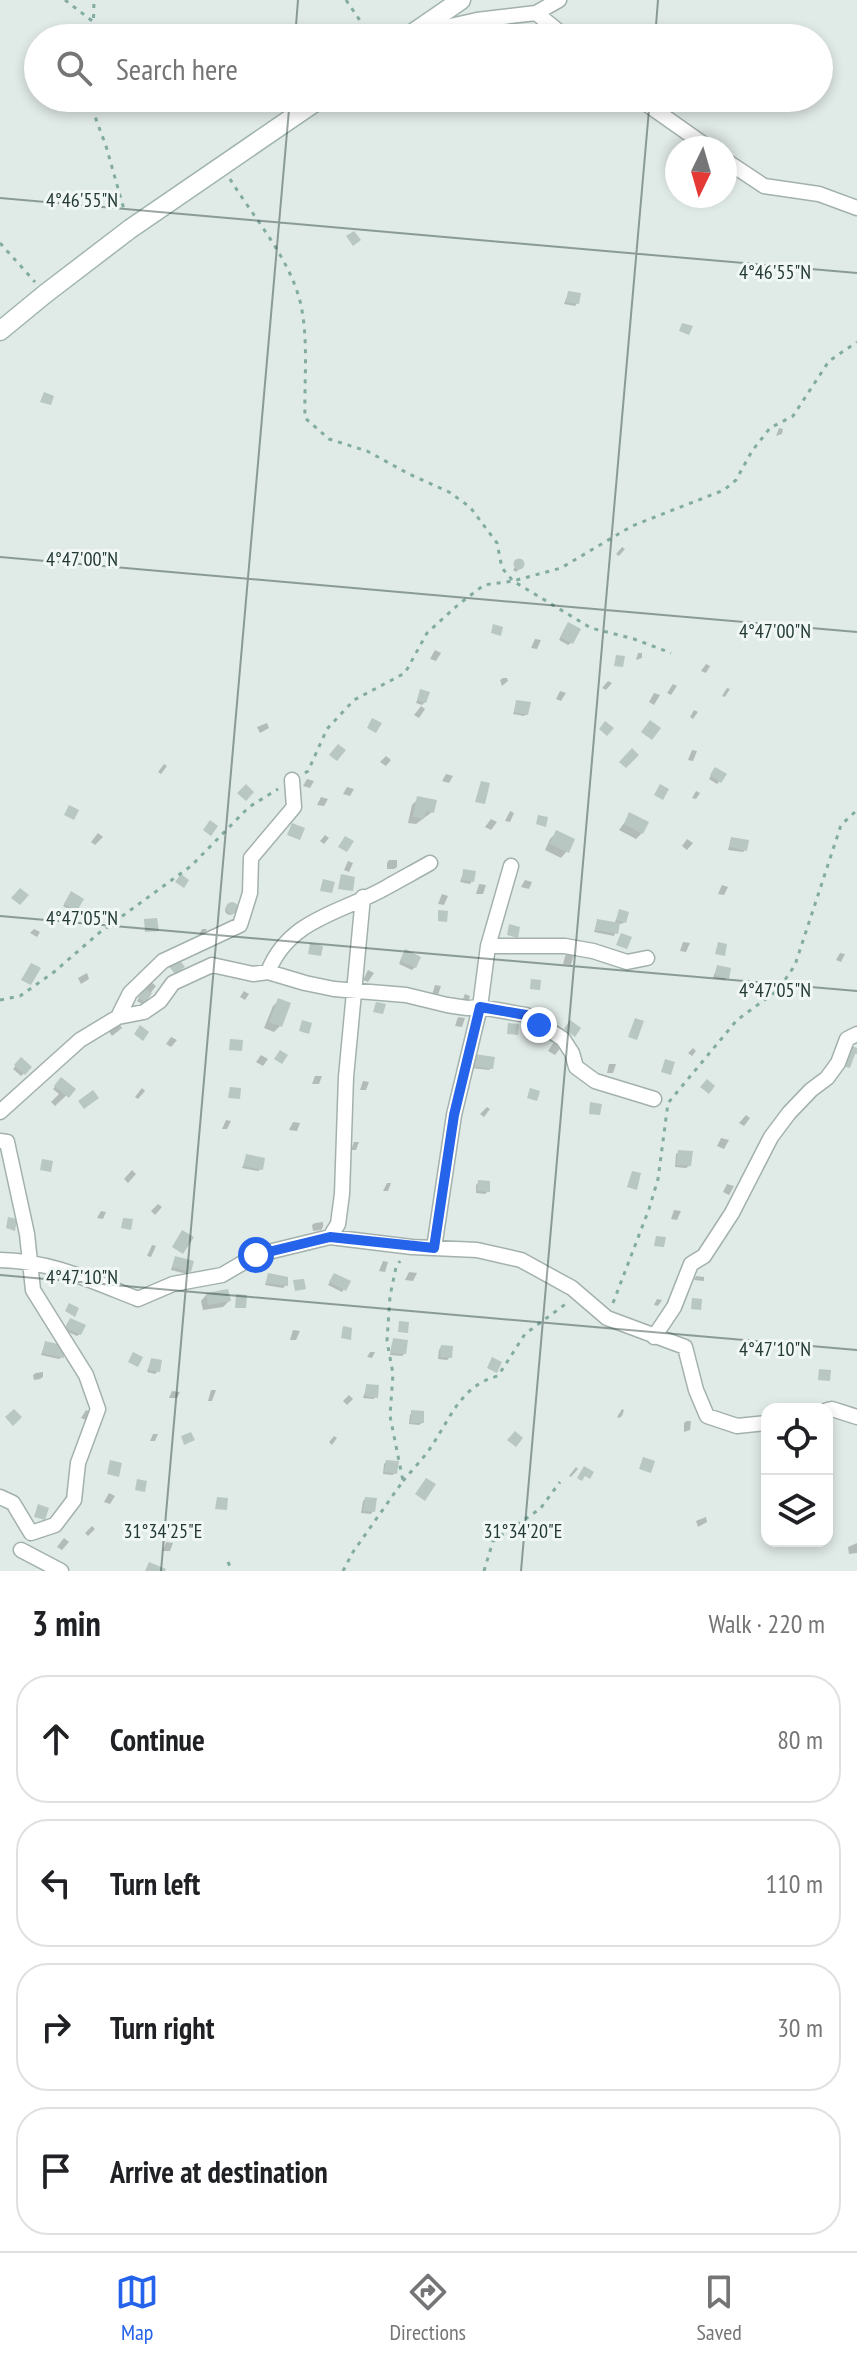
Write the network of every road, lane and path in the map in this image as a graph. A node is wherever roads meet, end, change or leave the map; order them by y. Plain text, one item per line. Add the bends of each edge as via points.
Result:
1 (65, 0) edge
2 (94, 0) edge
3 (346, 0) edge
4 (461, 0) edge
5 (559, 0) edge
6 (536, 13) junction
7 (95, 23) joint
8 (362, 24) edge
9 (426, 24) edge
10 (460, 24) edge
11 (550, 24) edge
12 (94, 112) edge
13 (301, 112) edge
14 (658, 112) edge
15 (692, 136) edge
16 (222, 166) junction
17 (737, 168) edge
18 (857, 208) edge
19 (130, 229) junction
20 (0, 243) edge
21 (45, 294) junction
22 (0, 331) edge
23 (857, 342) edge
24 (513, 581) junction
25 (671, 653) dead end
26 (292, 780) junction
27 (857, 810) edge
28 (430, 863) dead end
29 (511, 866) dead end
30 (363, 897) junction
31 (488, 946) junction
32 (647, 958) dead end
33 (268, 972) junction
34 (355, 990) junction
35 (0, 1000) edge
36 (480, 1007) junction
37 (118, 1017) junction
38 (857, 1034) edge
39 (654, 1099) dead end
40 (0, 1112) edge
41 (0, 1141) edge
42 (330, 1237) junction
43 (412, 1247) junction
44 (434, 1248) junction
45 (0, 1260) edge
46 (583, 1296) junction
47 (607, 1318) junction
48 (654, 1337) junction
49 (833, 1409) edge
50 (857, 1417) edge
51 (761, 1424) edge
52 (403, 1481) junction
53 (560, 1482) dead end
54 (0, 1497) edge
55 (21, 1550) dead end
56 (228, 1562) dead end
57 (61, 1571) edge
58 (232, 1571) edge
59 (343, 1571) edge
60 (484, 1571) edge

1 - 7 path
2 - 7 path
3 - 8 path
4 - 9 main road
5 - 6 street
6 - 10 street
6 - 11 street
12 - 19 path
13 - 16 main road
14 - 15 street
16 - 19 main road
16 - 24 path via 285,263 300,302 305,418 329,439 367,451 470,507 497,543 502,568
17 - 18 street via 764,186 819,194
19 - 21 main road
20 - 21 path
21 - 22 main road
23 - 24 path via 829,361 793,416 770,428 724,490 632,526 561,568
24 - 25 path via 591,628
24 - 26 path via 484,585 459,604 427,633 405,673 354,700 327,729 308,771
26 - 35 path via 249,807 191,866 54,972 20,996
26 - 37 street via 294,807 251,858 250,893 240,925 163,961 130,993
27 - 47 path via 841,825 795,965 778,990 737,1020 668,1103 658,1179
28 - 30 street
29 - 31 street
30 - 33 street via 307,923 274,957
30 - 34 street
31 - 32 street via 565,946 627,962
31 - 36 street
33 - 34 street
33 - 37 street via 212,965 173,983 144,1012
34 - 36 street
34 - 42 street via 342,1194 338,1224
36 - 39 street via 526,1015 563,1039 576,1067 595,1081
36 - 44 street via 454,1115
37 - 40 street via 80,1040
38 - 48 street via 847,1039 827,1078 771,1137 732,1213 704,1256 691,1264 674,1307
41 - 54 street via 7,1142 33,1290 86,1375 98,1409 78,1463 74,1500 55,1525 31,1533 13,1503
42 - 43 street
42 - 45 street via 256,1255 222,1275 173,1284 138,1299 69,1272
43 - 44 street
43 - 52 path via 396,1267 387,1341 393,1374 390,1416
44 - 46 street via 521,1260
46 - 47 street
46 - 52 path via 561,1305 525,1334 498,1376 482,1380 463,1396
47 - 48 street
48 - 51 street via 685,1347 707,1416 737,1426
49 - 50 street
52 - 59 path
53 - 60 path via 540,1509 493,1541
55 - 57 street
56 - 58 path

